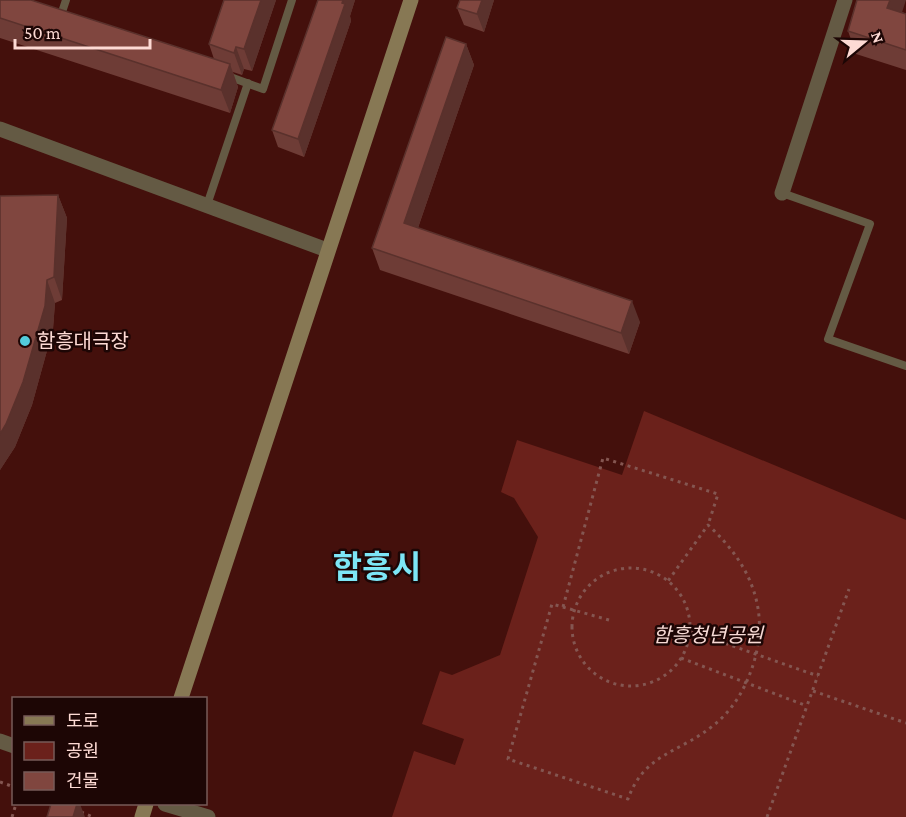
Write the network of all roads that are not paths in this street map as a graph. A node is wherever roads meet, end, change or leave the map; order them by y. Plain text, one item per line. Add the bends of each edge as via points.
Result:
1 (66, 0) edge
2 (292, 0) edge
3 (411, 0) edge
4 (845, 0) edge
5 (71, 21) edge
6 (214, 72) edge
7 (248, 83) junction
8 (0, 129) edge
9 (782, 193) joint
10 (207, 205) junction
11 (327, 250) junction
12 (906, 366) edge
13 (182, 697) edge
14 (168, 805) edge
15 (208, 817) edge

1 - 5 lane via 60,18
2 - 7 lane via 263,89
3 - 11 street
4 - 9 street
6 - 7 lane
7 - 10 lane
8 - 10 street
9 - 12 lane via 870,224 828,339
10 - 11 street
11 - 13 street
14 - 15 street

